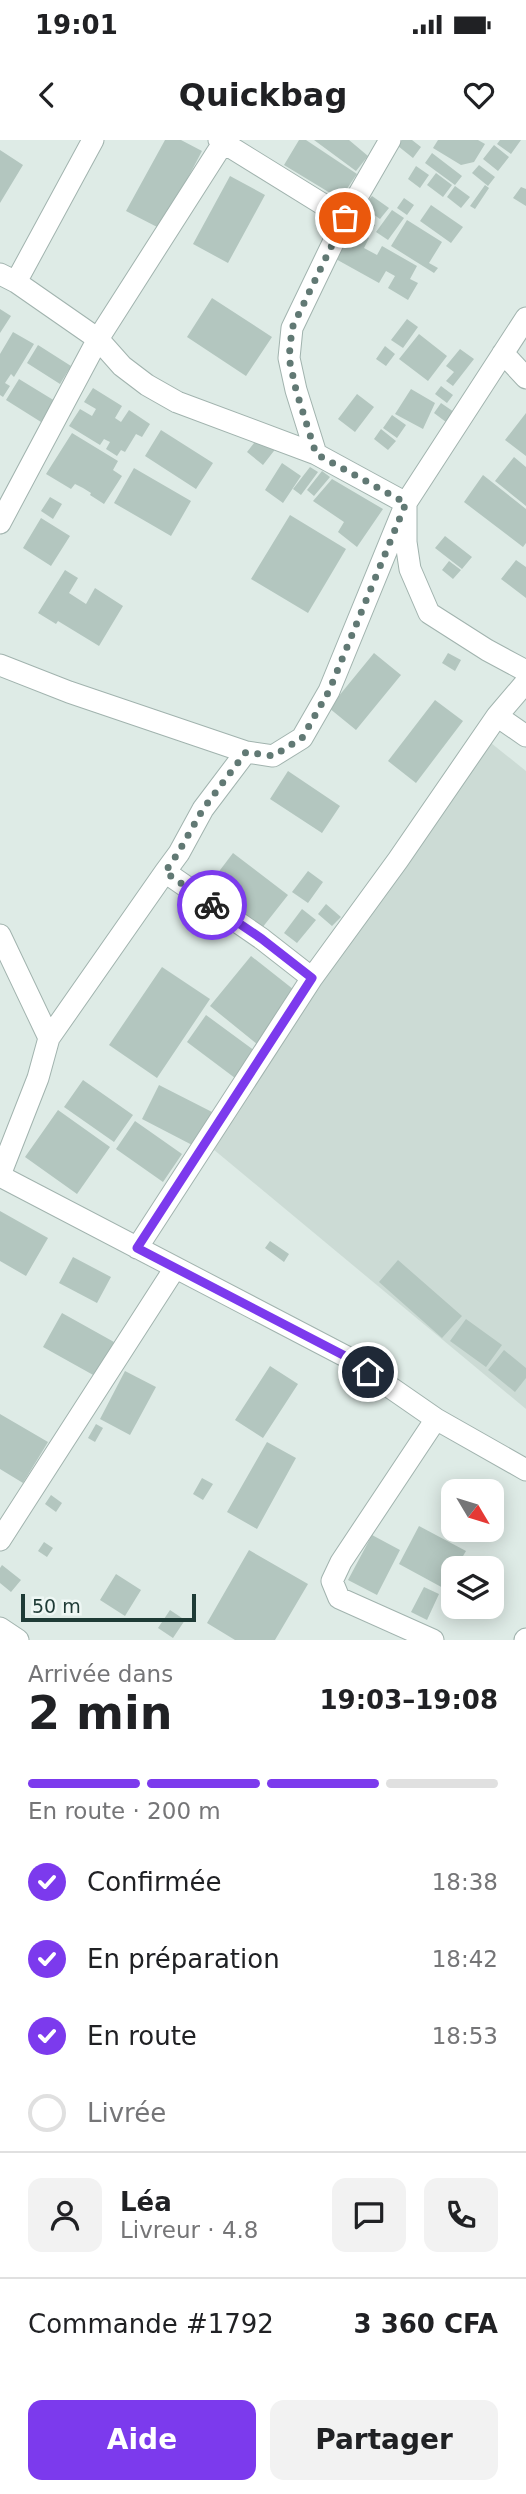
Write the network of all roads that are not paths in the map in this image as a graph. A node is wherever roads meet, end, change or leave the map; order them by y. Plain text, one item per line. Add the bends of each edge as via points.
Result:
1 (93, 140) edge
2 (390, 140) edge
3 (223, 141) edge
4 (345, 218) junction
5 (8, 278) edge
6 (526, 318) edge
7 (98, 339) junction
8 (503, 354) junction
9 (526, 377) edge
10 (316, 454) junction
11 (406, 503) junction
12 (2, 514) edge
13 (0, 666) edge
14 (526, 671) edge
15 (526, 682) edge
16 (497, 716) junction
17 (526, 736) edge
18 (246, 752) junction
19 (165, 872) junction
20 (0, 935) edge
21 (312, 978) junction
22 (49, 1038) junction
23 (0, 1175) edge
24 (137, 1248) junction
25 (175, 1268) junction
26 (436, 1419) junction
27 (526, 1470) edge
28 (0, 1540) edge
29 (0, 1629) edge
30 (18, 1640) edge
31 (433, 1640) edge

1 - 5 street
2 - 4 street
3 - 4 street
3 - 7 street
4 - 10 street via 292,328 289,358
5 - 7 street
6 - 8 street
7 - 10 street via 122,366 177,402
7 - 12 street
8 - 9 street
8 - 11 street
10 - 11 street
11 - 14 street via 410,569 429,613
11 - 18 street via 329,691 302,738 273,756
13 - 18 street
15 - 16 street
16 - 17 street
16 - 21 street
18 - 19 street via 203,809
19 - 21 street
19 - 22 street
20 - 22 street
21 - 24 street
22 - 23 street
23 - 24 street
24 - 25 street
25 - 26 street via 345,1356
25 - 28 street
26 - 27 street
26 - 31 street via 332,1581 339,1598
29 - 30 street

